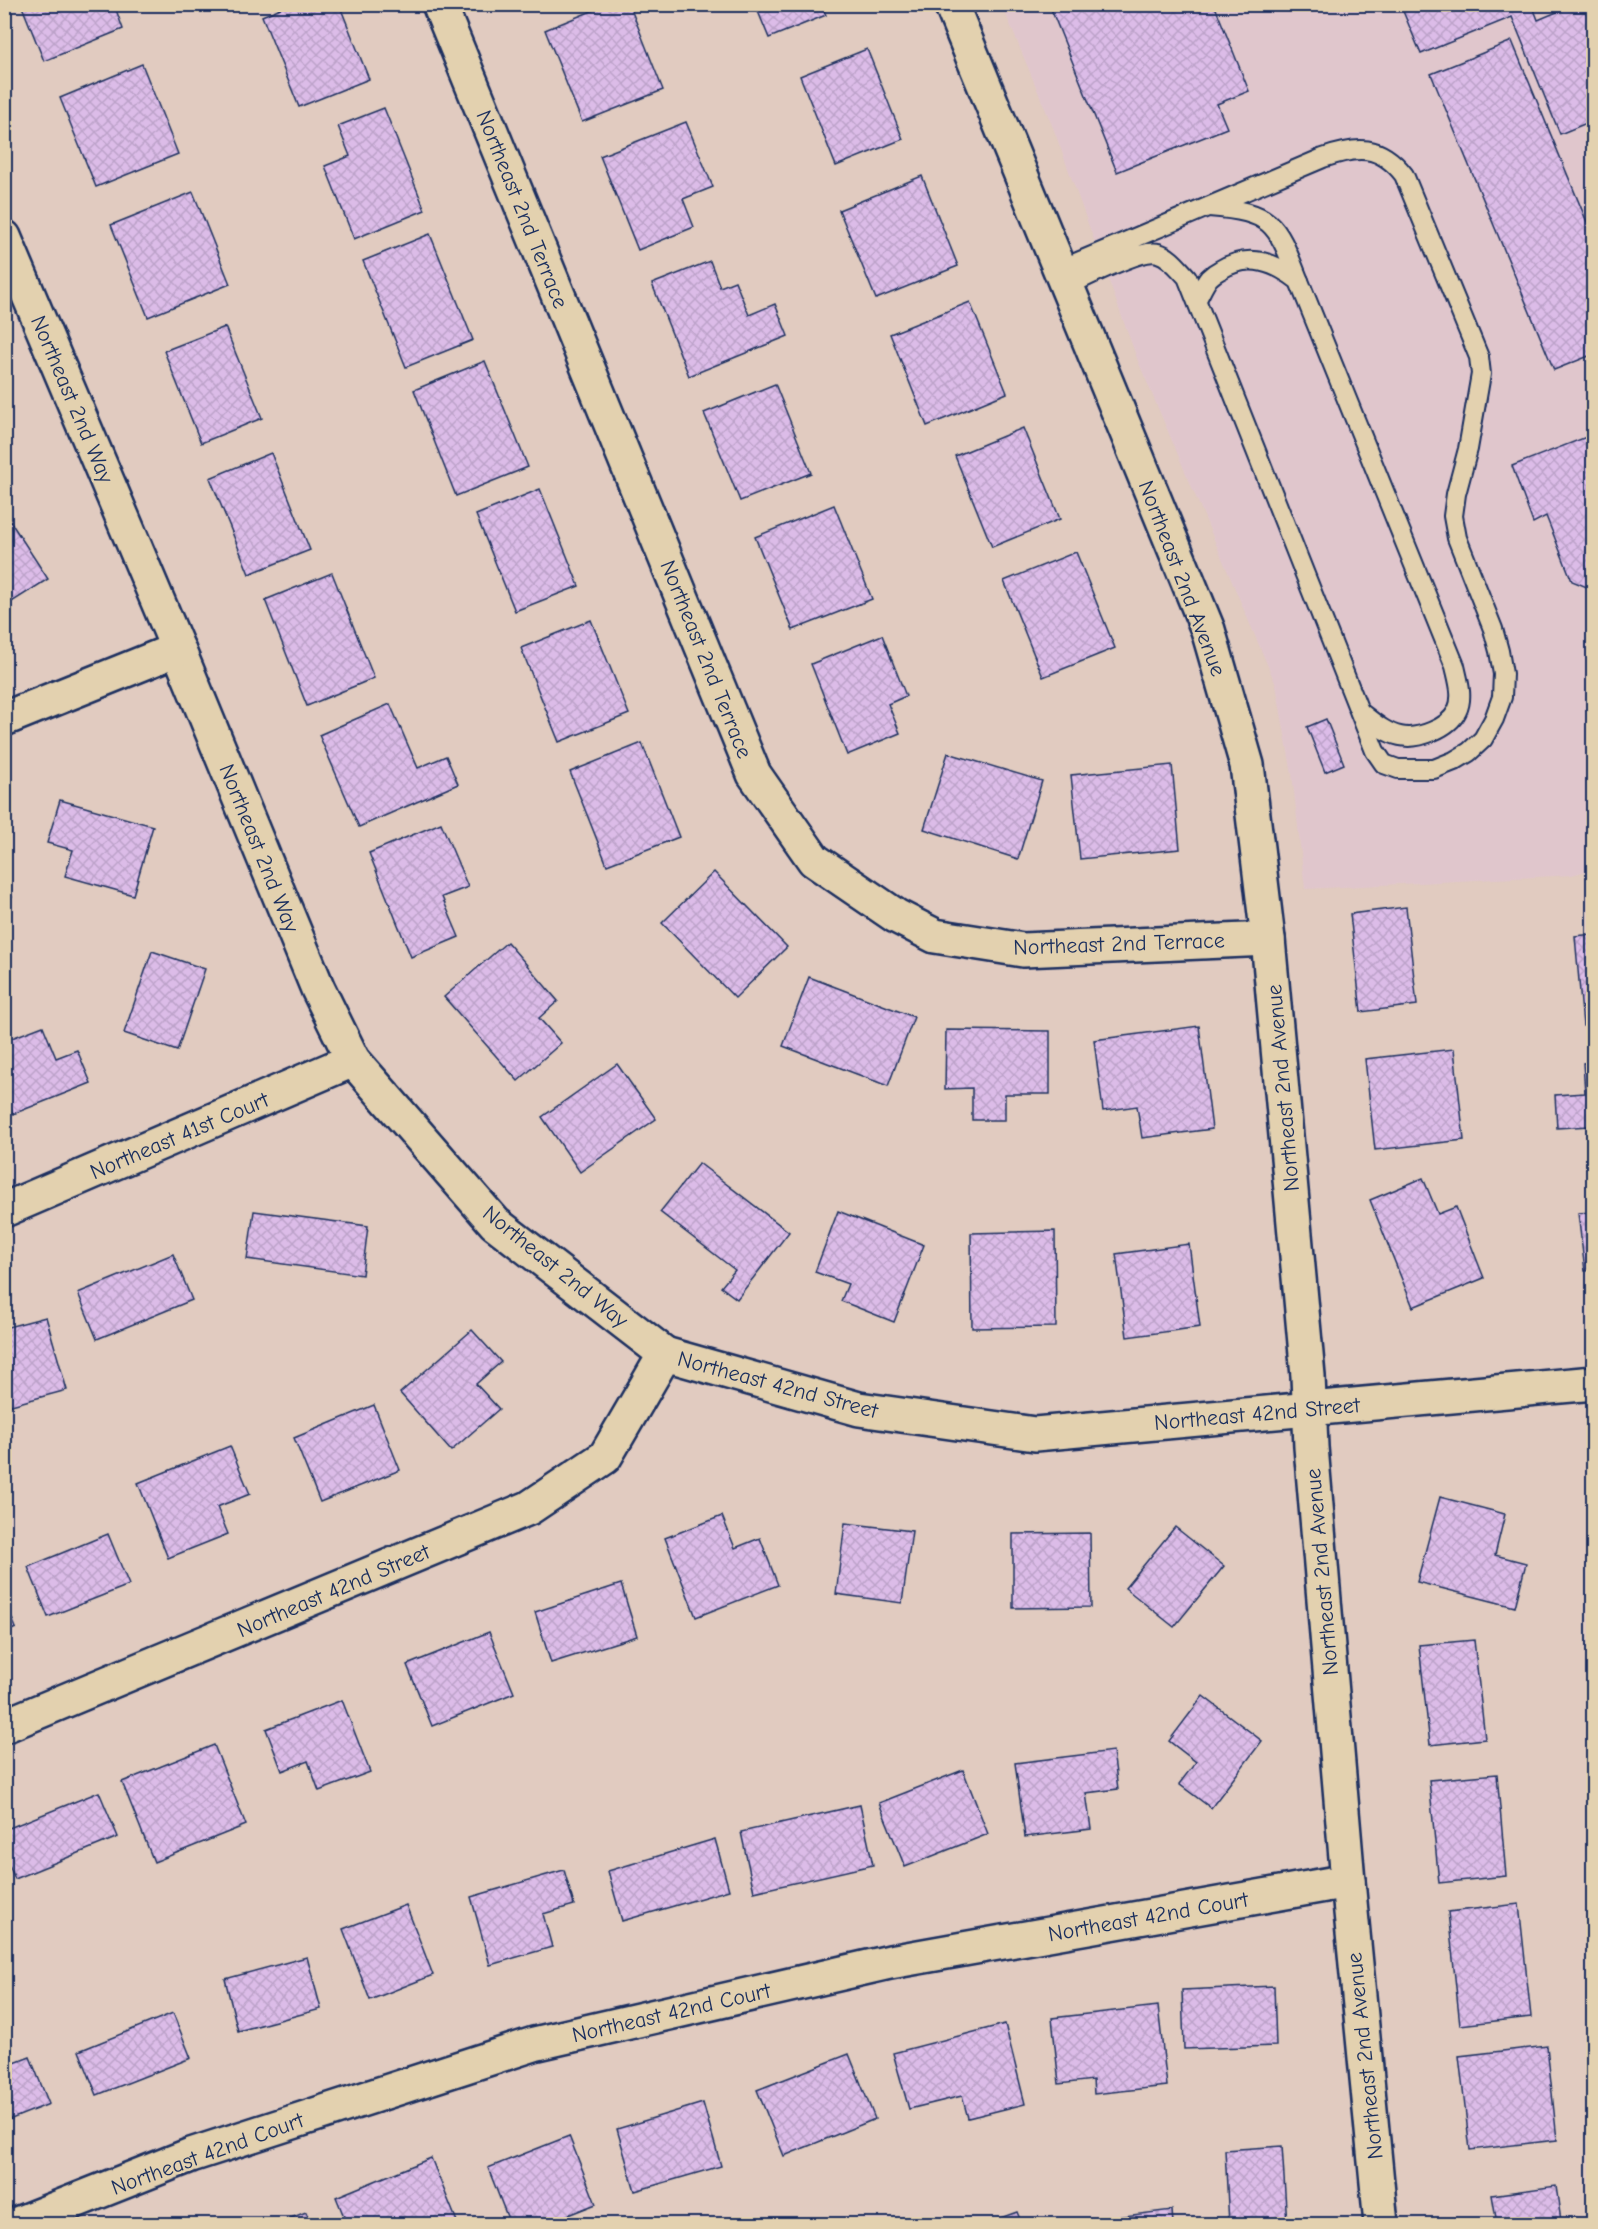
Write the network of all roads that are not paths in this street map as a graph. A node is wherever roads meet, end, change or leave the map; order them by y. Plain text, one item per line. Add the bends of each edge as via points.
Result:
1 (439, 4) edge
2 (951, 4) edge
3 (1207, 207) junction
4 (4, 237) edge
5 (1063, 278) junction
6 (1299, 281) junction
7 (1197, 299) junction
8 (178, 649) junction
9 (1360, 712) junction
10 (4, 719) edge
11 (1268, 939) junction
12 (353, 1060) junction
13 (4, 1210) edge
14 (665, 1354) junction
15 (1593, 1383) edge
16 (1309, 1407) junction
17 (4, 1726) edge
18 (1347, 1881) junction
19 (17, 2224) edge
20 (1381, 2224) edge

1 - 11 street, Northeast 2nd Terrace via 754,774 814,860 896,916 935,936 1023,950
2 - 5 street, Northeast 2nd Avenue
3 - 5 lane
3 - 6 lane via 1248,211 1263,218 1277,231
3 - 9 lane via 1347,149 1368,149 1383,155 1404,175 1479,357 1481,374 1453,516 1457,538 1499,651 1502,697 1483,739 1469,752 1434,769 1398,770 1384,764
4 - 8 street, Northeast 2nd Way
5 - 7 lane via 1143,253 1158,253 1172,261 1186,277
5 - 11 street, Northeast 2nd Avenue via 1208,630 1247,765
6 - 7 lane via 1271,264 1252,260 1232,262 1210,276
6 - 9 lane via 1461,689 1457,712 1440,728 1424,735 1402,737 1384,730
7 - 9 lane
8 - 10 street
8 - 12 street, Northeast 2nd Way via 318,989
11 - 16 street, Northeast 2nd Avenue
12 - 13 street, Northeast 41st Court
12 - 14 street, Northeast 2nd Way via 495,1223
14 - 16 street, Northeast 42nd Street via 859,1409 1035,1434
14 - 17 street, Northeast 42nd Street via 605,1456 529,1508
15 - 16 street, Northeast 42nd Street
16 - 18 street, Northeast 2nd Avenue
18 - 19 street, Northeast 42nd Court via 890,1962 534,2044 191,2155
18 - 20 street, Northeast 2nd Avenue

